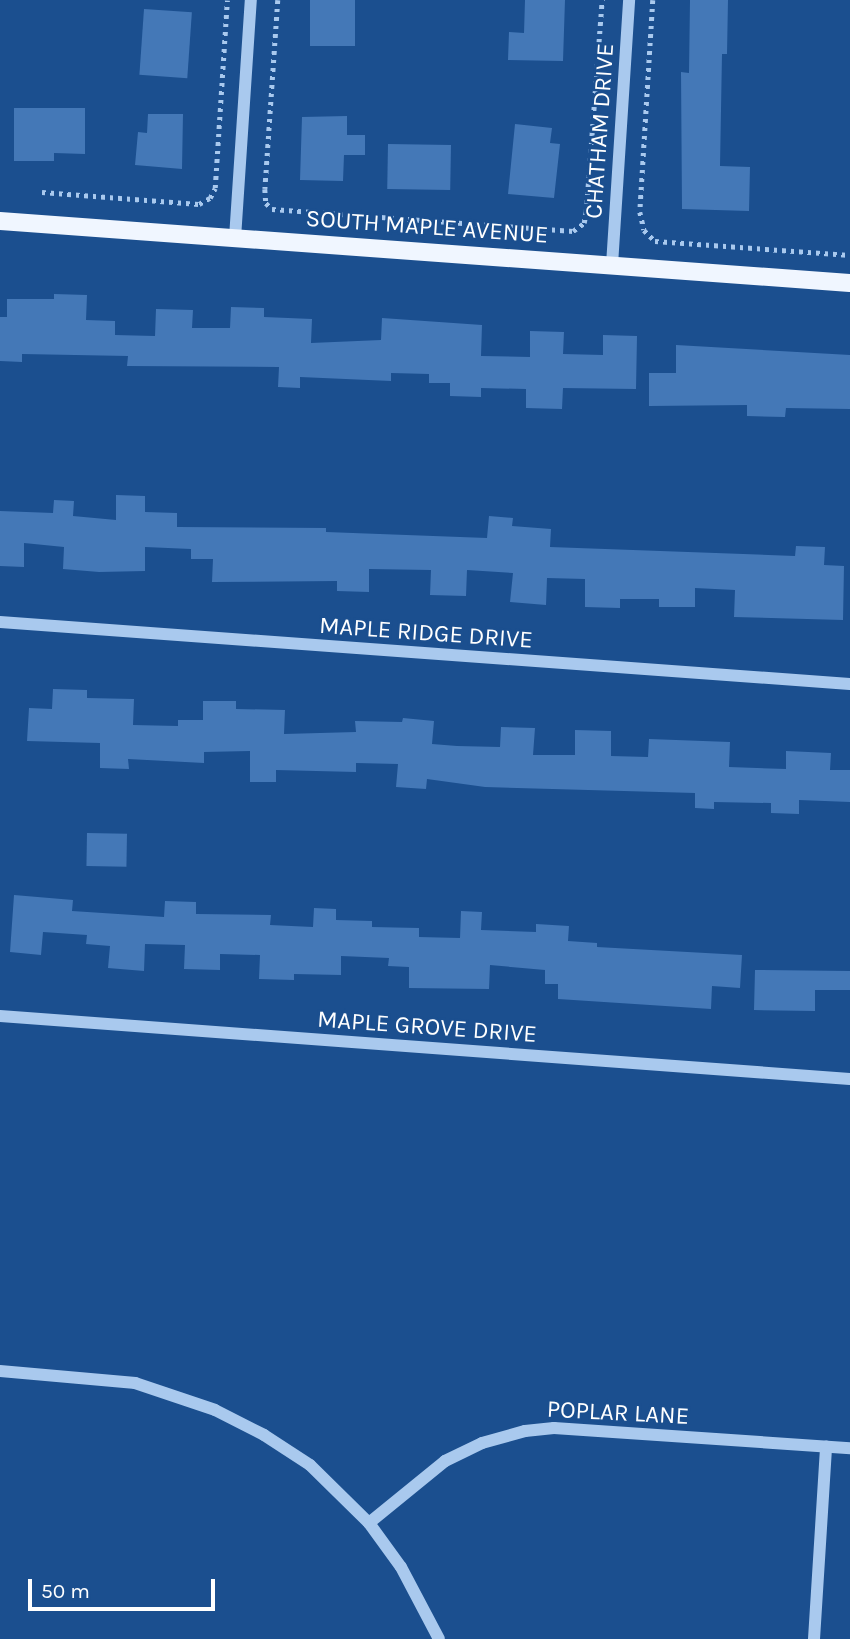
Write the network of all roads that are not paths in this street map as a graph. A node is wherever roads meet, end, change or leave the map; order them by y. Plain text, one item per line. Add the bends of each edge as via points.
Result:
1 (251, 0) edge
2 (629, 0) edge
3 (0, 221) edge
4 (235, 238) junction
5 (612, 265) junction
6 (850, 283) edge
7 (0, 622) edge
8 (850, 684) edge
9 (0, 1016) edge
10 (850, 1079) edge
11 (0, 1371) edge
12 (826, 1446) junction
13 (850, 1448) edge
14 (369, 1523) junction
15 (439, 1639) edge
16 (814, 1639) edge

1 - 4 street
2 - 5 street, CHATHAM DRIVE
3 - 4 main road, SOUTH MAPLE AVENUE
4 - 5 main road, SOUTH MAPLE AVENUE
5 - 6 main road, SOUTH MAPLE AVENUE
7 - 8 street, MAPLE RIDGE DRIVE
9 - 10 street, MAPLE GROVE DRIVE
11 - 14 street via 102,1377 215,1410 264,1434 310,1465
12 - 13 street, POPLAR LANE
12 - 14 street, POPLAR LANE via 554,1428 525,1431 482,1443 445,1461
12 - 16 street
14 - 15 street via 412,1585

